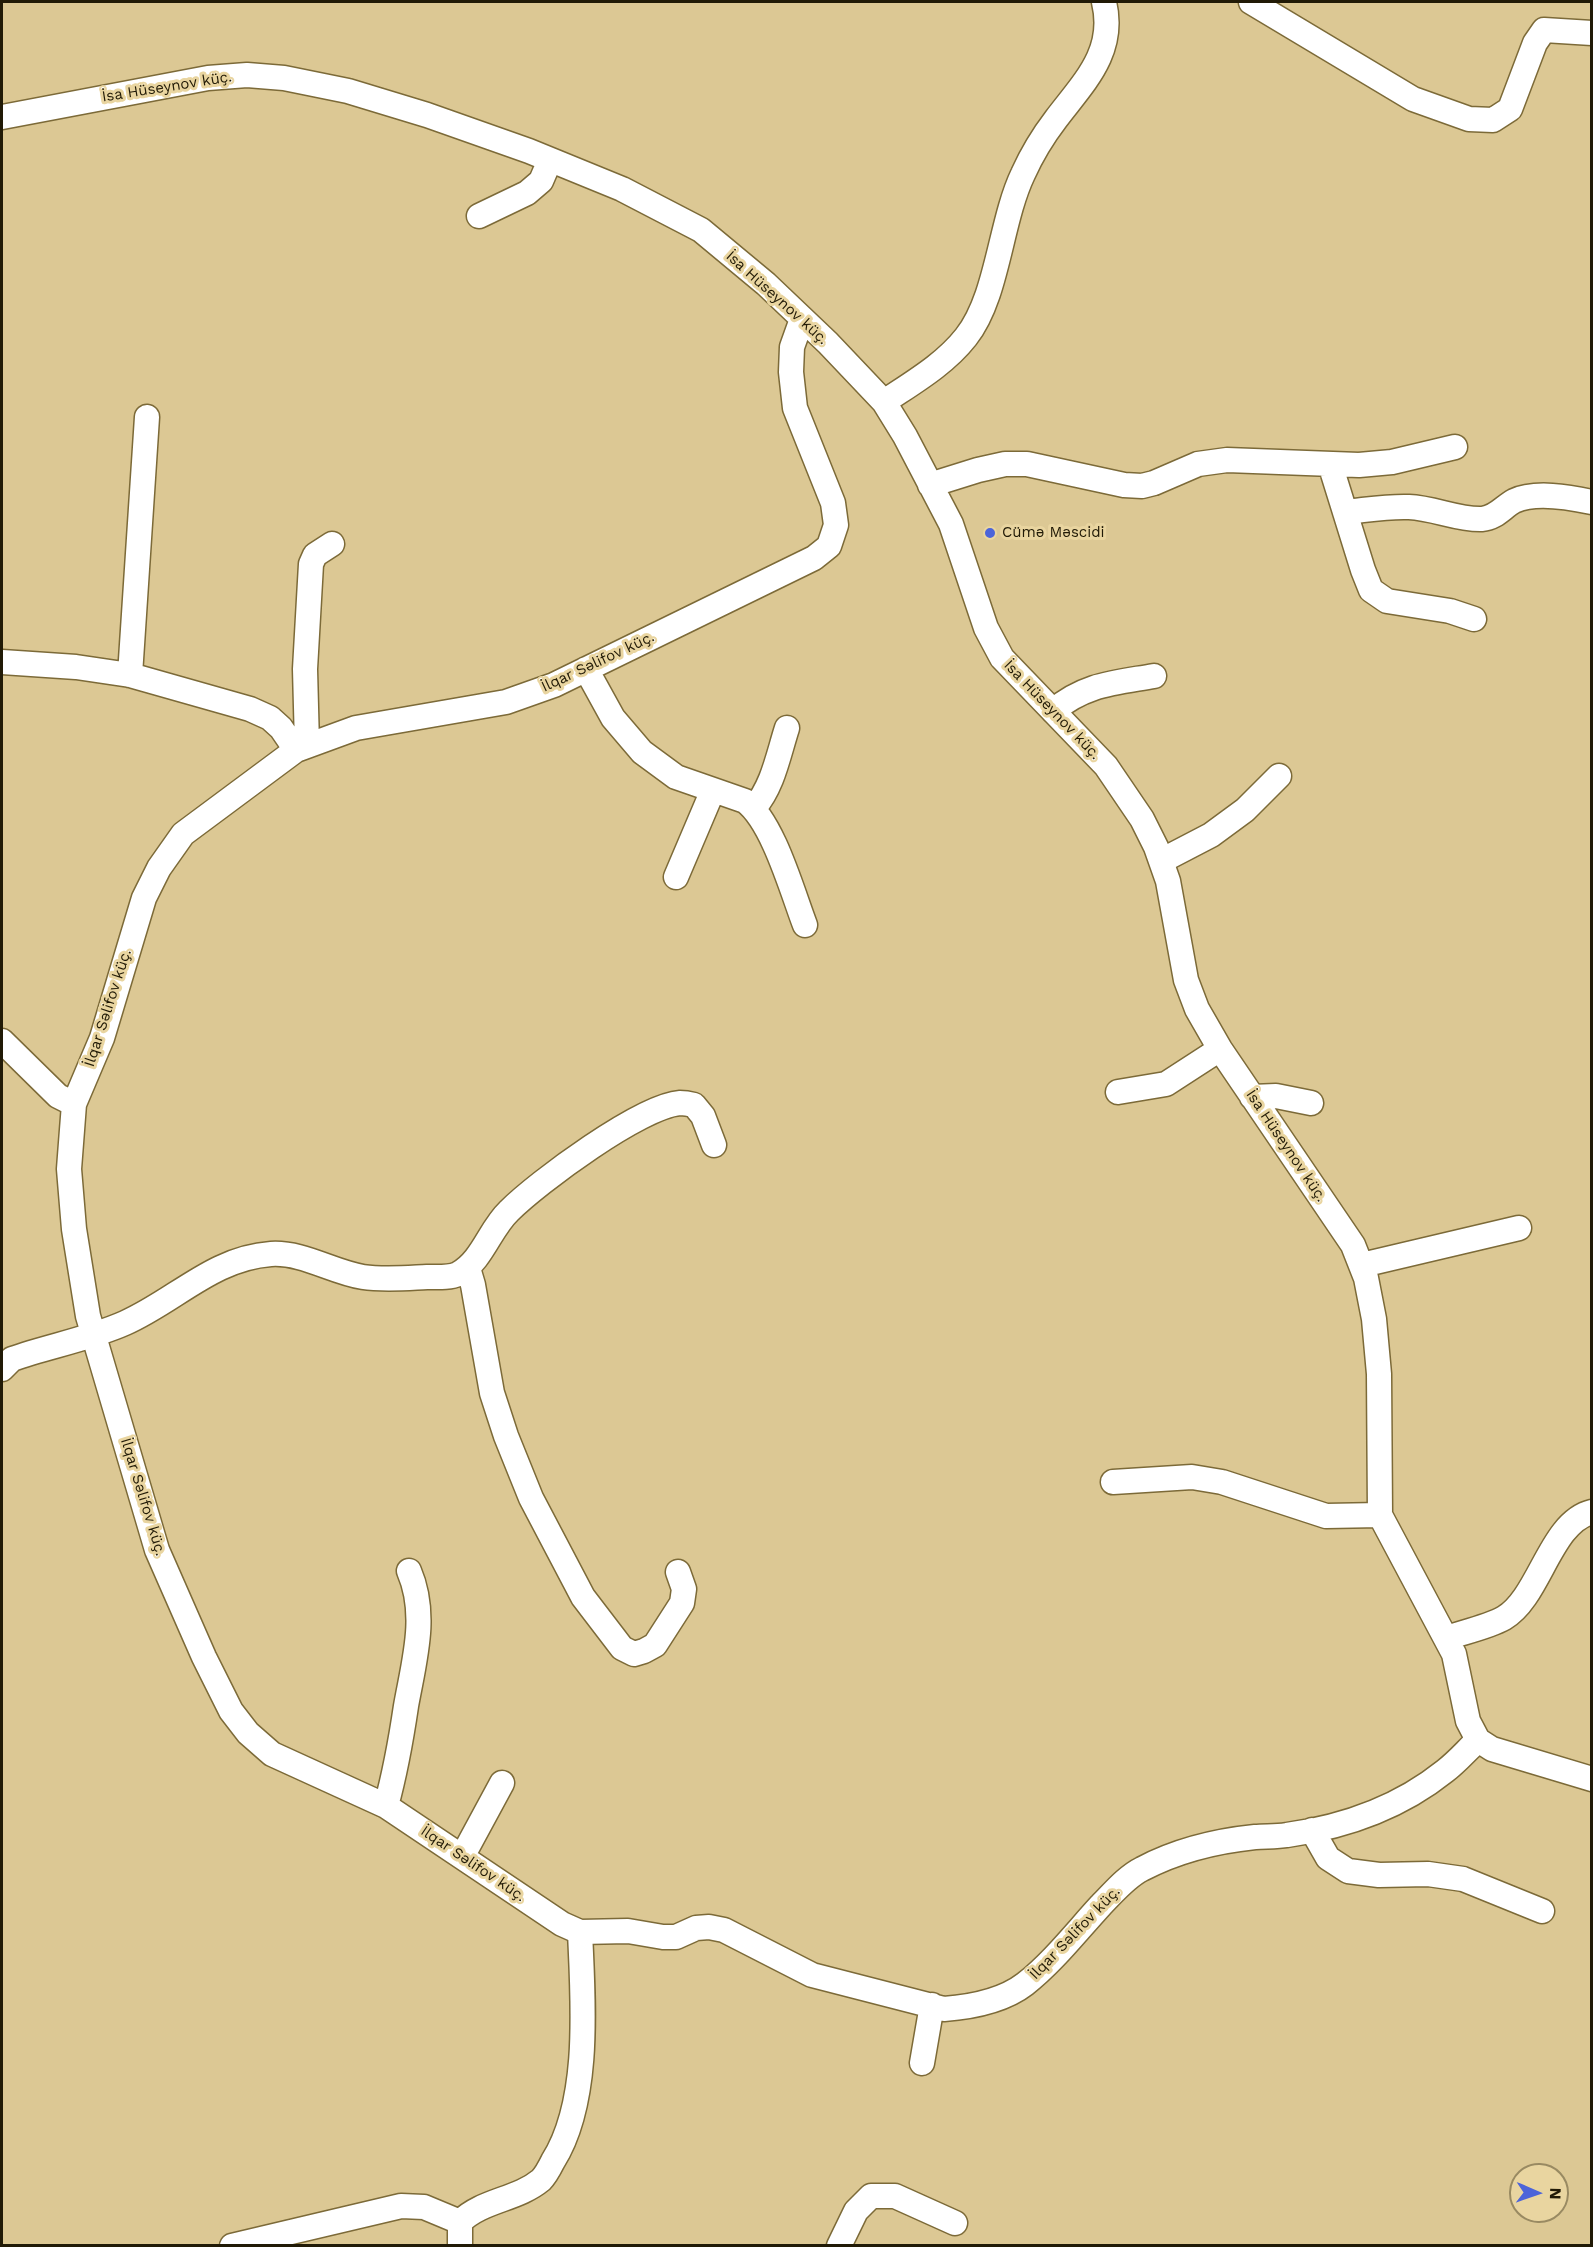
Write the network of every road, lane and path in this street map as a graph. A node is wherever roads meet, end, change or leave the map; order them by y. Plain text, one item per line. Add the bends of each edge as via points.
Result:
1 (1104, 2) edge
2 (1251, 2) edge
3 (1276, 8) edge
4 (1592, 33) edge
5 (2, 117) edge
6 (550, 160) junction
7 (479, 216) dead end
8 (802, 319) junction
9 (884, 402) junction
10 (147, 417) dead end
11 (1455, 447) dead end
12 (1330, 464) junction
13 (930, 485) junction
14 (1592, 502) edge
15 (1345, 512) junction
16 (333, 544) dead end
17 (1474, 620) dead end
18 (2, 662) edge
19 (586, 669) junction
20 (130, 675) junction
21 (1154, 676) dead end
22 (1053, 711) junction
23 (787, 728) dead end
24 (302, 747) junction
25 (1279, 776) dead end
26 (713, 790) junction
27 (754, 808) junction
28 (1161, 861) junction
29 (676, 877) dead end
30 (805, 925) dead end
31 (2, 1041) edge
32 (1220, 1049) junction
33 (1118, 1092) dead end
34 (1252, 1097) junction
35 (1311, 1103) dead end
36 (74, 1104) junction
37 (714, 1145) dead end
38 (1519, 1228) dead end
39 (1362, 1265) junction
40 (468, 1268) junction
41 (93, 1334) junction
42 (5, 1359) edge
43 (1113, 1482) dead end
44 (1592, 1512) edge
45 (1380, 1515) junction
46 (409, 1571) dead end
47 (678, 1572) dead end
48 (1446, 1638) junction
49 (1478, 1740) junction
50 (1592, 1779) edge
51 (502, 1783) dead end
52 (386, 1806) junction
53 (1312, 1830) junction
54 (462, 1857) junction
55 (1542, 1911) dead end
56 (580, 1932) junction
57 (932, 2006) junction
58 (922, 2063) dead end
59 (955, 2223) dead end
60 (460, 2234) edge
61 (232, 2246) edge
62 (839, 2246) edge

1 - 9 street via 1105,42 1094,71 1041,140 1022,175 983,309 967,336 944,361
2 - 3 street
3 - 4 street via 1413,99 1469,119 1493,120 1510,109 1535,43 1544,30
5 - 6 street, İsa Hüseynov küç. via 208,78 247,75 348,91 427,114
6 - 7 street via 541,181 527,193
6 - 8 street, İsa Hüseynov küç. via 622,189 701,230
8 - 9 street, İsa Hüseynov küç.
8 - 19 street, İlqar Səlifov küç. via 792,347 795,408 833,503 836,525 829,546 814,558
9 - 13 street, İsa Hüseynov küç.
10 - 20 street
11 - 12 street via 1392,462
12 - 13 street via 1227,460 1198,464 1142,486 1027,464 1005,464
12 - 15 street
13 - 22 street, İsa Hüseynov küç. via 951,524 986,628 1002,658
14 - 15 street via 1523,497 1485,519 1408,506
15 - 17 street via 1371,590 1388,601 1450,611
16 - 24 street via 315,555 311,564
18 - 20 street
19 - 24 street, İlqar Səlifov küç. via 506,702 356,728
19 - 26 street via 613,718 642,752 676,777
20 - 24 street via 250,708 270,718
21 - 22 street via 1092,687
22 - 28 street, İsa Hüseynov küç. via 1111,774 1142,819
23 - 27 street via 763,798
24 - 36 street, İlqar Səlifov küç. via 183,834 159,868 144,898 102,1038
25 - 28 street via 1245,810 1211,835
26 - 27 street
26 - 29 street
27 - 30 street via 769,833
28 - 32 street, İsa Hüseynov küç. via 1186,980
31 - 36 street via 58,1096
32 - 33 street via 1166,1084
32 - 34 street, İsa Hüseynov küç.
34 - 35 street via 1276,1096
34 - 39 street, İsa Hüseynov küç. via 1353,1245
36 - 41 street, İlqar Səlifov küç. via 69,1169 74,1229
37 - 40 street via 703,1116 694,1105 680,1103 610,1134 508,1212
38 - 39 street
39 - 45 street, İsa Hüseynov küç. via 1374,1319 1379,1374
40 - 41 street via 455,1276 363,1277 295,1256 271,1254 210,1272 140,1316
40 - 47 street via 492,1393 531,1498 584,1597 622,1648 634,1654 655,1645 682,1603 684,1588
41 - 42 street
41 - 52 street, İlqar Səlifov küç. via 158,1550 231,1711 272,1754
43 - 45 street via 1192,1477 1222,1482 1326,1516
44 - 48 street via 1582,1514 1568,1525 1526,1594 1504,1618
45 - 48 street, İsa Hüseynov küç.
46 - 52 street via 416,1586 420,1631
48 - 49 street, İsa Hüseynov küç. via 1454,1654 1468,1721
49 - 50 street via 1492,1749
49 - 53 street, İlqar Səlifov küç. via 1446,1771 1413,1794 1375,1813
51 - 54 street
52 - 54 street, İlqar Səlifov küç.
53 - 55 street via 1328,1858 1348,1871 1463,1879
53 - 57 street, İlqar Səlifov küç. via 1216,1843 1139,1870 1024,1985 962,2008
54 - 56 street, İlqar Səlifov küç.
56 - 57 street, İlqar Səlifov küç. via 628,1930 676,1937 696,1928 724,1930 812,1975
56 - 60 street via 583,2004 579,2074 574,2113 559,2151 542,2179 469,2214
57 - 58 street
59 - 62 street via 895,2196 870,2196 856,2211
60 - 61 street via 424,2207 401,2206

